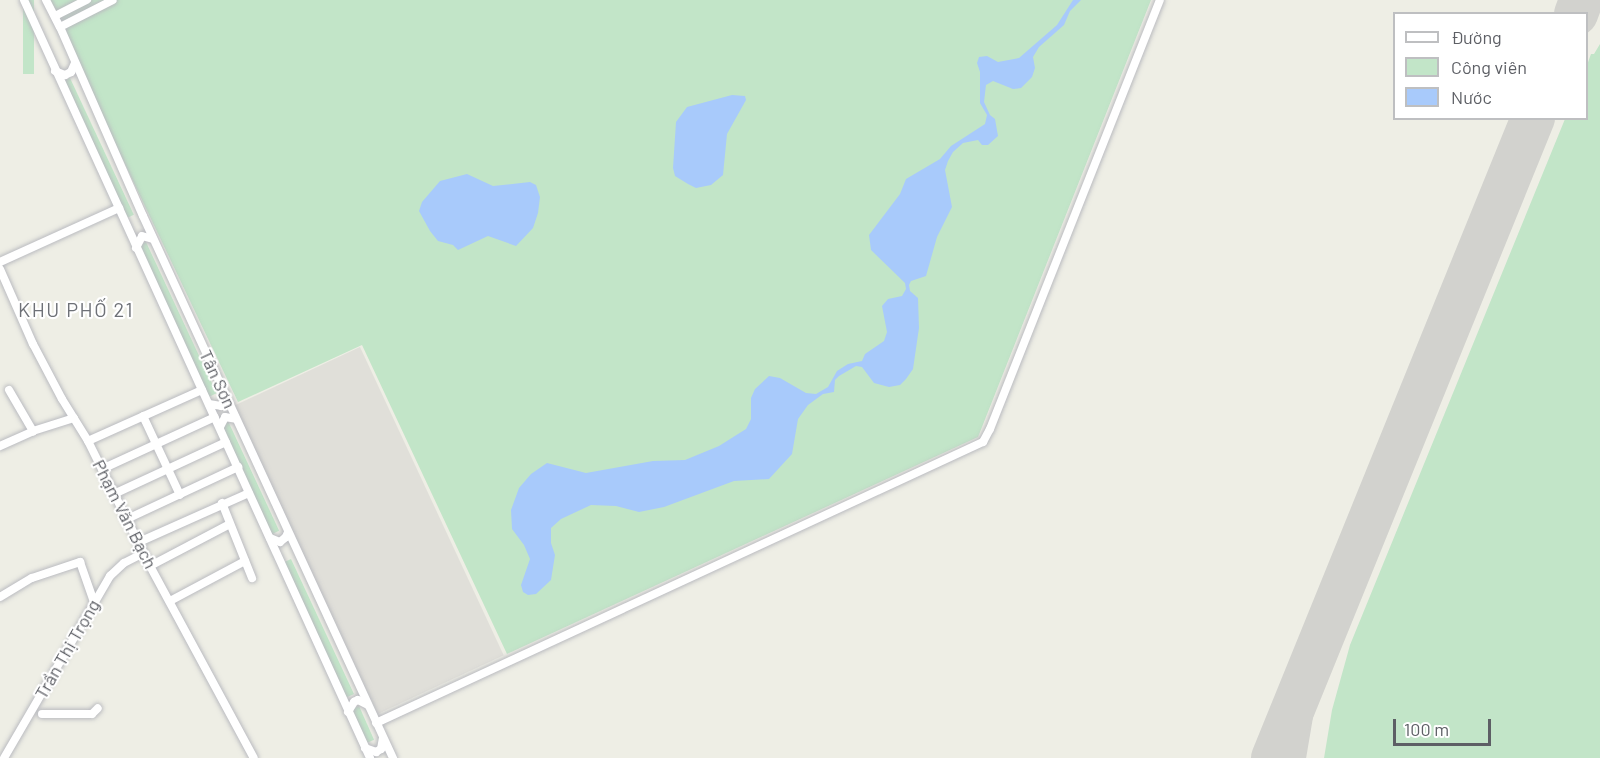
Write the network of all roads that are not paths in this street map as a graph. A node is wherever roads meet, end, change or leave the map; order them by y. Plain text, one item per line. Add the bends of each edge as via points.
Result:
1 (24, 0) edge
2 (46, 0) edge
3 (87, 0) edge
4 (113, 0) edge
5 (1160, 0) edge
6 (100, 3) edge
7 (55, 16) junction
8 (60, 27) junction
9 (75, 63) junction
10 (55, 71) junction
11 (119, 208) junction
12 (143, 216) junction
13 (127, 225) junction
14 (153, 239) junction
15 (136, 248) junction
16 (0, 261) edge
17 (0, 269) edge
18 (9, 390) dead end
19 (202, 390) junction
20 (226, 396) junction
21 (209, 404) junction
22 (144, 416) junction
23 (215, 417) junction
24 (74, 418) junction
25 (236, 419) junction
26 (220, 427) junction
27 (33, 431) junction
28 (88, 441) junction
29 (226, 442) junction
30 (156, 444) junction
31 (0, 446) edge
32 (238, 467) junction
33 (102, 469) junction
34 (168, 469) junction
35 (116, 493) junction
36 (249, 493) junction
37 (180, 495) junction
38 (222, 503) junction
39 (127, 519) junction
40 (230, 524) junction
41 (288, 532) junction
42 (270, 538) junction
43 (139, 542) junction
44 (144, 553) junction
45 (300, 560) junction
46 (245, 561) junction
47 (281, 563) junction
48 (150, 566) junction
49 (252, 578) dead end
50 (0, 597) edge
51 (170, 601) junction
52 (94, 602) junction
53 (368, 705) junction
54 (98, 708) dead end
55 (348, 712) junction
56 (42, 714) dead end
57 (376, 723) junction
58 (383, 737) junction
59 (364, 748) junction
60 (4, 758) edge
61 (254, 758) edge
62 (369, 758) edge
63 (393, 758) edge

1 - 10 street, Tân Sơn
2 - 7 street, Tân Sơn
3 - 7 street
4 - 6 street
5 - 57 street via 983,442
6 - 8 street
7 - 8 street, Tân Sơn
8 - 9 street, Tân Sơn
9 - 10 street via 65,75
9 - 12 street, Tân Sơn
10 - 11 street, Tân Sơn
11 - 13 street, Tân Sơn
11 - 16 street
12 - 13 street via 135,227
12 - 14 street, Tân Sơn
13 - 15 street, Tân Sơn
14 - 15 street via 142,236
14 - 20 street, Tân Sơn
15 - 19 street, Tân Sơn
17 - 24 street, Phạm Văn Bạch via 33,344
18 - 27 street
19 - 21 street, Tân Sơn
19 - 22 street
20 - 21 street via 221,406
20 - 25 street, Tân Sơn
21 - 23 street, Tân Sơn
22 - 28 street
22 - 30 street
23 - 26 street, Tân Sơn
23 - 30 street
24 - 27 street
24 - 28 street, Phạm Văn Bạch
25 - 26 street via 225,417
25 - 41 street, Tân Sơn
26 - 29 street, Tân Sơn
27 - 31 street
28 - 33 street, Phạm Văn Bạch
29 - 32 street, Tân Sơn
29 - 34 street
30 - 33 street
30 - 34 street
32 - 36 street, Tân Sơn
32 - 37 street
33 - 35 street, Phạm Văn Bạch
34 - 35 street
34 - 37 street
35 - 39 street, Phạm Văn Bạch
36 - 38 street
36 - 42 street, Tân Sơn
37 - 39 street
38 - 40 street
38 - 43 street
39 - 43 street, Phạm Văn Bạch
40 - 46 street
40 - 48 street
41 - 42 street via 280,542
41 - 45 street, Tân Sơn
42 - 47 street, Tân Sơn
43 - 44 street, Phạm Văn Bạch
44 - 48 street, Phạm Văn Bạch
44 - 52 street, Trần Thị Trọng via 123,563
45 - 47 street via 287,553
45 - 53 street, Tân Sơn
46 - 49 street
46 - 51 street
47 - 55 street, Tân Sơn
48 - 51 street, Phạm Văn Bạch
50 - 52 street via 32,578 80,562
51 - 61 street, Phạm Văn Bạch
52 - 60 street, Trần Thị Trọng
53 - 55 street via 358,700
53 - 57 street, Tân Sơn
54 - 56 street via 92,714
55 - 59 street, Tân Sơn
57 - 58 street, Tân Sơn
58 - 59 street via 381,749 376,752
58 - 63 street, Tân Sơn
59 - 62 street, Tân Sơn

